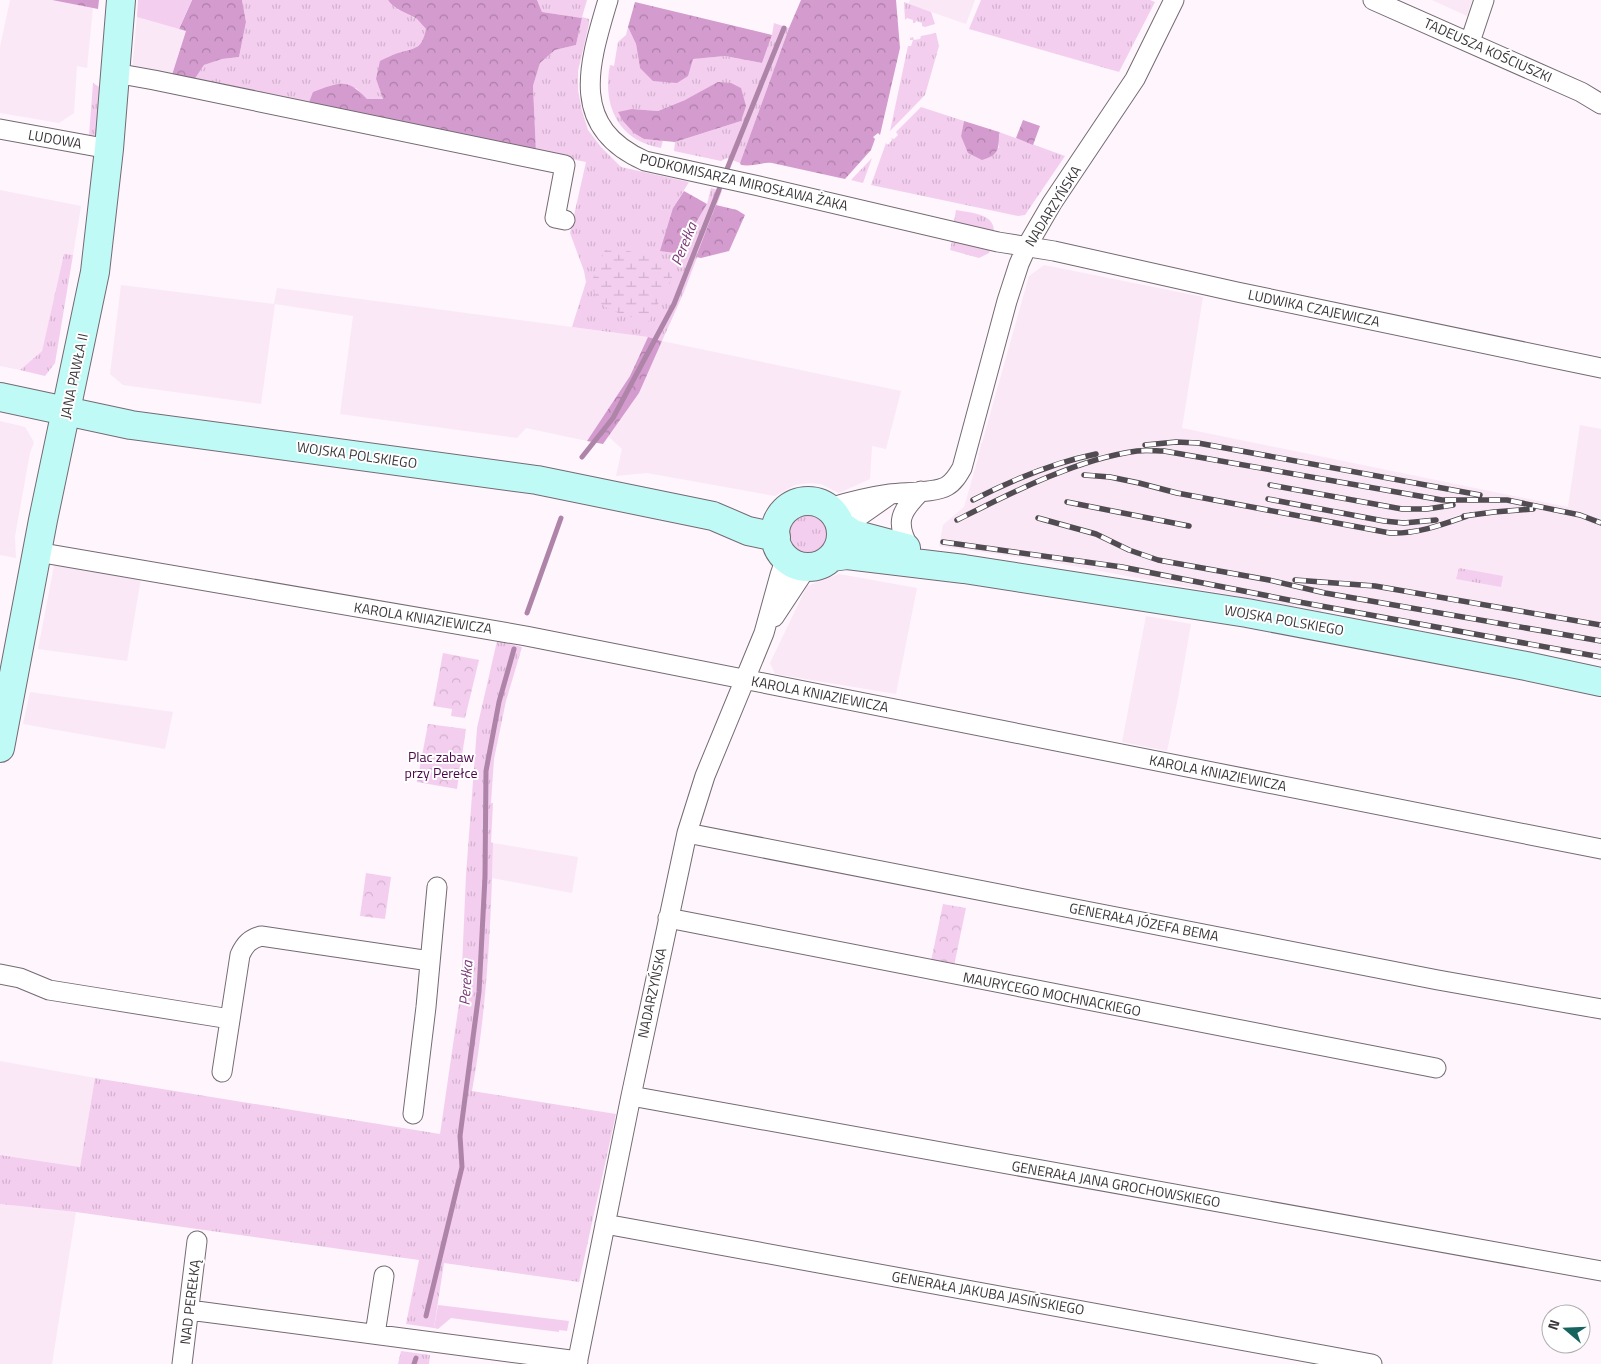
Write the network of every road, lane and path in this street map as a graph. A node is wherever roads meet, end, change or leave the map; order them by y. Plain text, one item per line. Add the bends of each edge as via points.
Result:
1 (121, 0) edge
2 (608, 0) edge
3 (1174, 0) edge
4 (1373, 0) edge
5 (1484, 0) edge
6 (1470, 42) junction
7 (115, 74) junction
8 (1601, 104) edge
9 (0, 129) edge
10 (109, 149) junction
11 (565, 220) dead end
12 (1027, 246) junction
13 (1601, 368) edge
14 (0, 397) edge
15 (67, 412) junction
16 (921, 491) junction
17 (835, 517) junction
18 (787, 545) junction
19 (910, 549) junction
20 (37, 552) junction
21 (832, 557) junction
22 (964, 568) junction
23 (744, 679) junction
24 (1601, 682) edge
25 (0, 748) edge
26 (687, 833) junction
27 (1601, 849) edge
28 (437, 887) dead end
29 (668, 918) junction
30 (430, 961) junction
31 (0, 974) edge
32 (1601, 1009) edge
33 (230, 1019) junction
34 (1436, 1068) dead end
35 (222, 1072) dead end
36 (631, 1096) junction
37 (414, 1114) dead end
38 (605, 1224) junction
39 (198, 1240) dead end
40 (1601, 1272) edge
41 (384, 1276) dead end
42 (189, 1310) junction
43 (375, 1334) junction
44 (577, 1362) edge
45 (182, 1364) edge
46 (1372, 1364) edge

1 - 7 street, JANA PAWŁA II
2 - 12 street, PODKOMISARZA MIROSŁAWA ŻAKA via 589,76 591,100 601,128 630,154 644,161
3 - 12 street, NADARZYŃSKA via 1135,79
4 - 6 street, TADEUSZA KOŚCIUSZKI
5 - 6 street
6 - 8 street, TADEUSZA KOŚCIUSZKI
7 - 10 street, JANA PAWŁA II
7 - 11 street via 565,165 555,218
9 - 10 street, LUDOWA
10 - 15 street, JANA PAWŁA II via 95,272
12 - 13 street, LUDWIKA CZAJEWICZA
12 - 16 street, NADARZYŃSKA via 1007,301 962,468 947,486
14 - 15 street, WOJSKA POLSKIEGO
15 - 18 street, WOJSKA POLSKIEGO via 132,425 604,492 714,516
15 - 20 street, JANA PAWŁA II
16 - 17 street, NADARZYŃSKA via 891,494 861,516
16 - 19 street via 906,506 900,524 902,536
17 - 18 street via 819,503 797,503 787,509
17 - 19 street, WOJSKA POLSKIEGO via 853,534
17 - 21 street via 840,542
18 - 21 street via 824,562
18 - 23 street, NADARZYŃSKA via 764,632
19 - 22 street, WOJSKA POLSKIEGO
20 - 23 street, KAROLA KNIAZIEWICZA via 506,632
20 - 25 street, JANA PAWŁA II
21 - 22 street, WOJSKA POLSKIEGO via 847,555
22 - 24 street, WOJSKA POLSKIEGO via 1247,613
23 - 26 street, NADARZYŃSKA via 705,776
23 - 27 street, KAROLA KNIAZIEWICZA
26 - 29 street, NADARZYŃSKA
26 - 32 street, GENERAŁA JÓZEFA BEMA
28 - 30 street
29 - 34 street, MAURYCEGO MOCHNACKIEGO
29 - 36 street, NADARZYŃSKA
30 - 33 street via 261,936 249,941 240,955
30 - 37 street
31 - 33 street via 49,990
33 - 35 street
36 - 38 street, NADARZYŃSKA
36 - 40 street, GENERAŁA JANA GROCHOWSKIEGO
38 - 44 street, NADARZYŃSKA
38 - 46 street, GENERAŁA JAKUBA JASIŃSKIEGO
39 - 42 street, NAD PEREŁKĄ
41 - 43 street
42 - 43 street
42 - 45 street, NAD PEREŁKĄ
43 - 44 street

